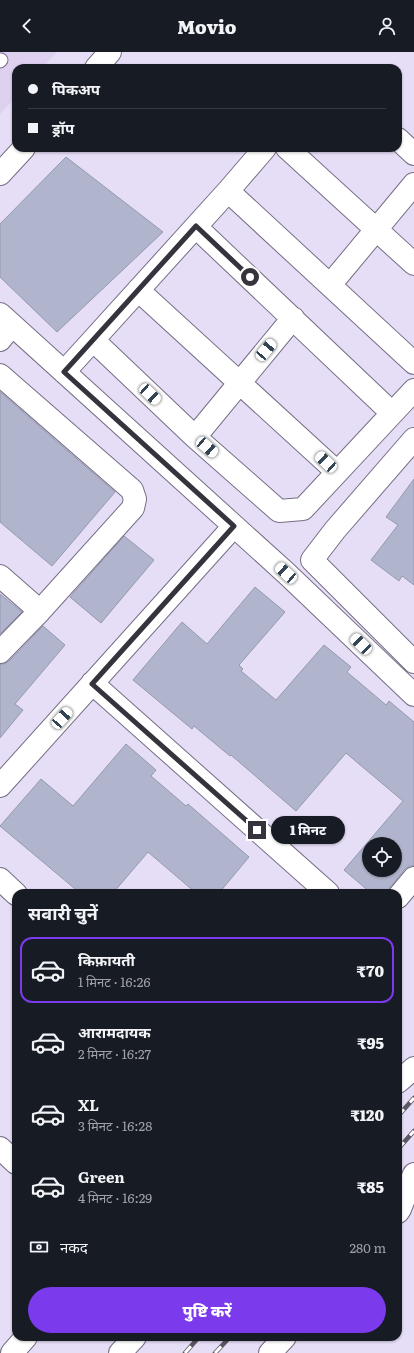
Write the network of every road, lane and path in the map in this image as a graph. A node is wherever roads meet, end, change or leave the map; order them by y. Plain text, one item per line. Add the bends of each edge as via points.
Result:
1 (110, 52) edge
2 (100, 64) edge
3 (402, 143) edge
4 (20, 152) edge
5 (262, 152) edge
6 (291, 152) edge
7 (414, 154) edge
8 (0, 174) edge
9 (414, 184) edge
10 (228, 191) junction
11 (196, 226) junction
12 (376, 230) junction
13 (414, 264) edge
14 (330, 285) junction
15 (138, 290) junction
16 (293, 318) junction
17 (4, 326) edge
18 (93, 340) junction
19 (414, 363) edge
20 (64, 372) junction
21 (0, 374) edge
22 (240, 383) junction
23 (414, 390) edge
24 (392, 413) junction
25 (195, 436) junction
26 (414, 439) edge
27 (337, 472) junction
28 (234, 526) junction
29 (0, 576) edge
30 (40, 611) junction
31 (0, 652) edge
32 (414, 662) edge
33 (92, 684) junction
34 (414, 695) edge
35 (0, 786) edge
36 (414, 878) edge
37 (0, 879) edge
38 (323, 889) edge
39 (12, 890) edge
40 (402, 892) edge
41 (414, 1068) edge
42 (402, 1078) edge
43 (0, 1148) edge
44 (12, 1159) edge
45 (414, 1174) edge
46 (404, 1207) edge
47 (22, 1341) edge
48 (130, 1341) edge
49 (281, 1341) edge
50 (12, 1353) edge
51 (120, 1353) edge
52 (270, 1353) edge

1 - 2 street
3 - 7 street
4 - 8 street
5 - 10 street
6 - 12 street
9 - 12 street
10 - 11 street
10 - 14 street
11 - 15 street
11 - 16 street
12 - 13 street
12 - 14 street
14 - 19 street
15 - 18 street
15 - 22 street
16 - 22 street
16 - 24 street
17 - 20 street
18 - 20 street
18 - 25 street
20 - 28 street
21 - 30 street via 132,490 135,499 133,508
22 - 25 street
22 - 27 street
23 - 24 street
24 - 27 street
25 - 27 street via 279,511 303,509
26 - 32 street via 312,560
28 - 33 street
28 - 34 street
29 - 30 street
30 - 31 street
33 - 35 street
33 - 38 street
36 - 40 street
37 - 39 street
41 - 42 street
43 - 44 street
45 - 46 street
47 - 50 street
48 - 51 street
49 - 52 street

